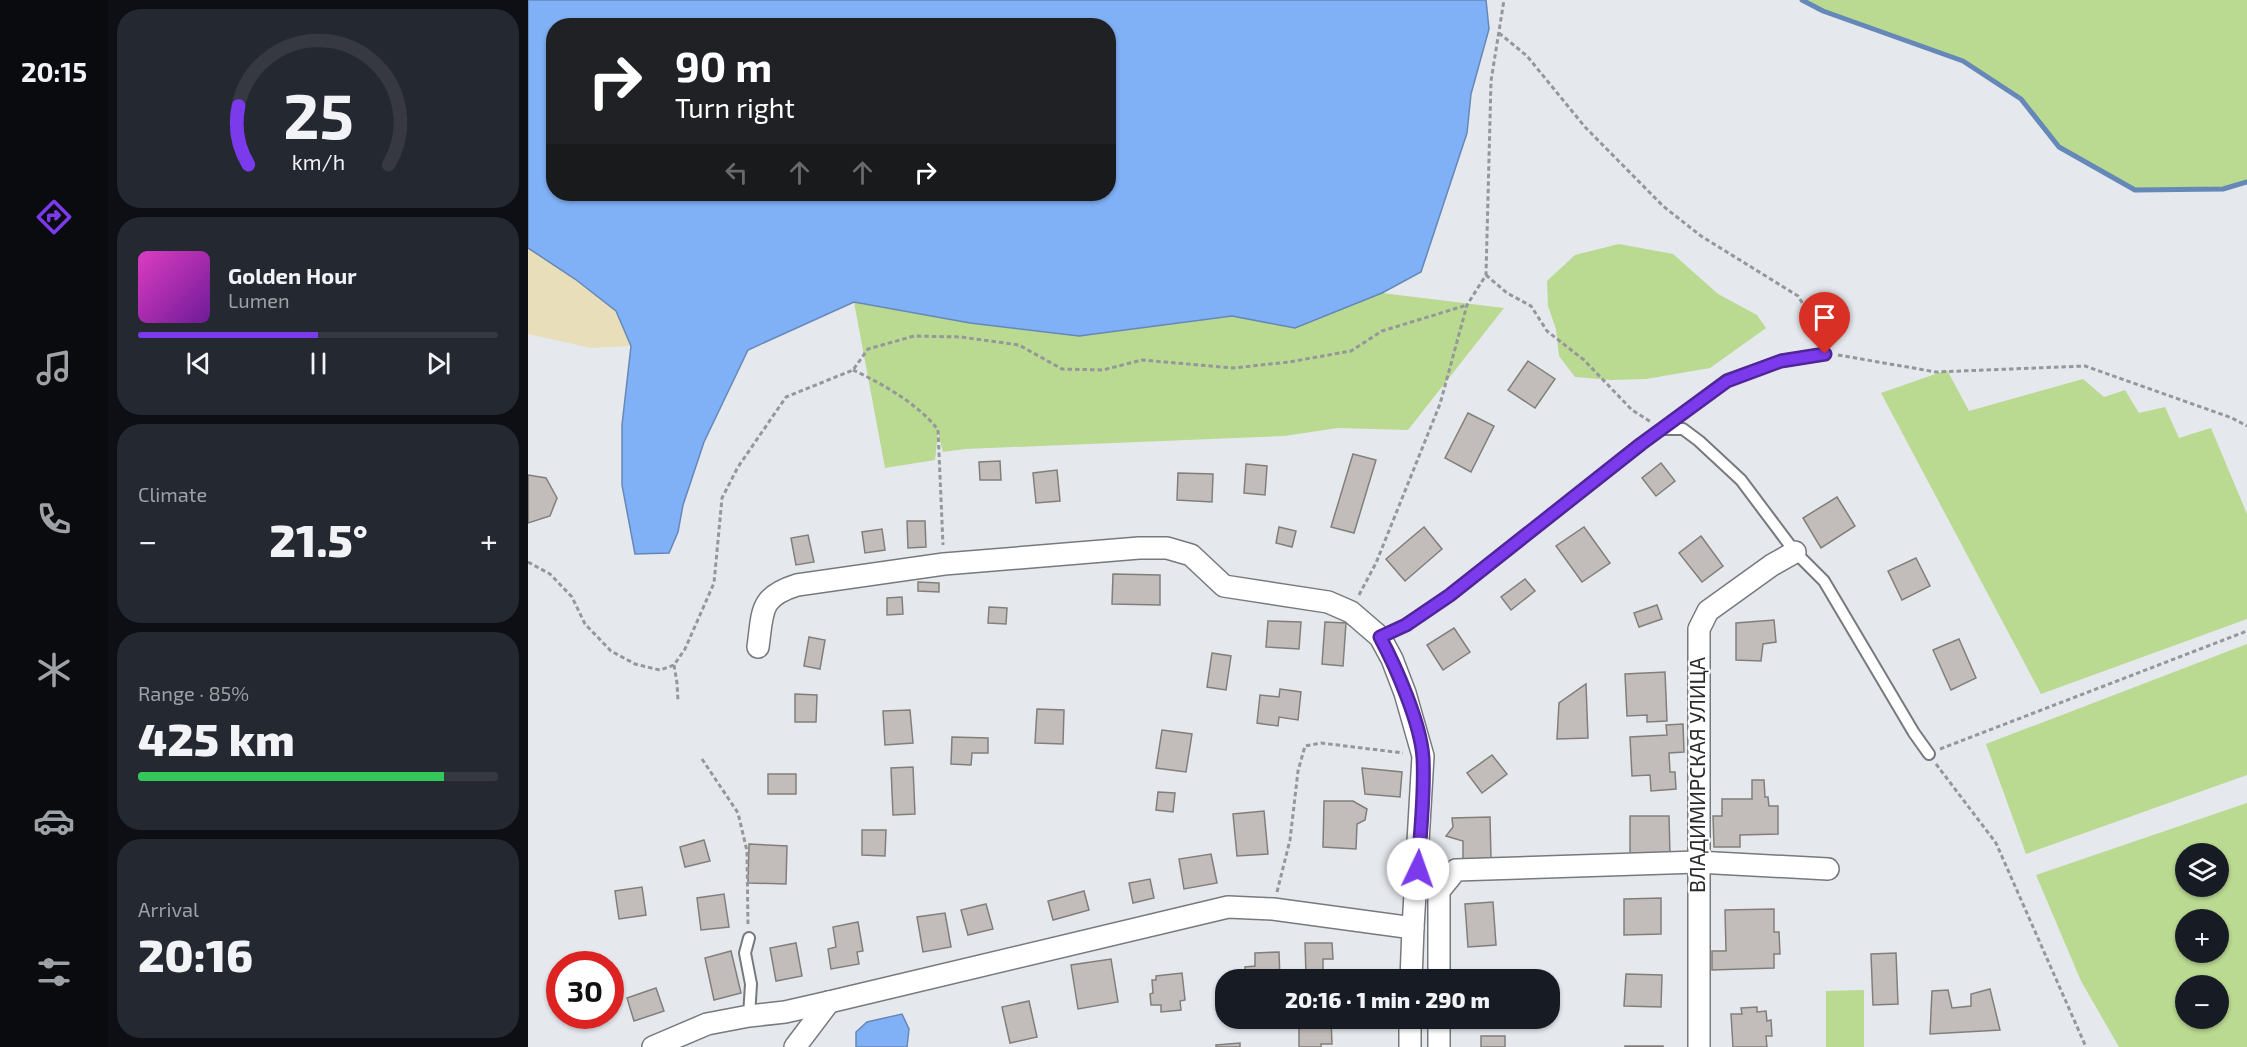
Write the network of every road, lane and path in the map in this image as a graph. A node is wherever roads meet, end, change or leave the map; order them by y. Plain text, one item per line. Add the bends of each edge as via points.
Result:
1 (1504, 0) edge
2 (1499, 33) junction
3 (1486, 275) junction
4 (1467, 305) junction
5 (1825, 354) junction
6 (853, 370) junction
7 (2247, 426) edge
8 (1662, 429) junction
9 (1795, 552) junction
10 (528, 562) edge
11 (944, 564) junction
12 (1352, 612) junction
13 (2247, 631) edge
14 (1380, 637) junction
15 (758, 647) dead end
16 (674, 665) junction
17 (678, 701) dead end
18 (1929, 754) junction
19 (1423, 756) junction
20 (702, 759) dead end
21 (1697, 862) junction
22 (1828, 869) dead end
23 (1273, 909) junction
24 (1413, 928) junction
25 (749, 938) joint
26 (1411, 969) edge
27 (1439, 969) edge
28 (829, 1002) junction
29 (748, 1016) junction
30 (1410, 1029) edge
31 (1439, 1029) edge
32 (652, 1047) edge
33 (795, 1047) edge
34 (1410, 1047) edge
35 (1439, 1047) edge
36 (1699, 1047) edge
37 (2086, 1047) edge

1 - 2 path
2 - 3 path via 1491,81
2 - 5 path via 1527,56 1585,127 1664,206 1701,236 1798,296 1818,328
3 - 4 path
3 - 8 path via 1531,306 1547,331 1584,360 1632,410
4 - 6 path via 1382,331 1351,351 1233,368 1142,360 1103,370 1062,369 1019,345 961,337 914,336 868,349
4 - 12 path via 1440,404 1376,563
5 - 7 path via 1936,372 2085,366
5 - 8 lane via 1781,361 1727,381
6 - 11 path via 875,380 929,419 938,430
6 - 16 path via 786,398 738,466 722,498 714,583
8 - 9 lane via 1683,429 1699,441 1741,480
8 - 14 lane via 1450,595 1406,625
9 - 18 lane via 1824,581
9 - 21 street, ВЛАДИМИРСКАЯ УЛИЦА via 1708,611 1699,629
10 - 16 path via 550,574 572,597 585,624 610,651 635,664 660,670
11 - 12 street via 1167,548 1191,555 1224,586 1328,602
11 - 15 street via 782,590 766,604
12 - 14 street
13 - 18 path
14 - 19 street via 1405,693
16 - 17 path
18 - 37 path via 1996,843
19 - 23 path via 1321,743 1305,746 1290,840
19 - 24 street
20 - 25 path via 738,813 747,851
21 - 22 street
21 - 27 street via 1456,870 1439,891
21 - 36 street, ВЛАДИМИРСКАЯ УЛИЦА
23 - 24 street
23 - 28 street via 1228,907 1198,913
24 - 26 street
25 - 29 lane via 745,953 751,984
28 - 29 street
28 - 33 street
29 - 32 street via 707,1024
30 - 34 street
31 - 35 street

